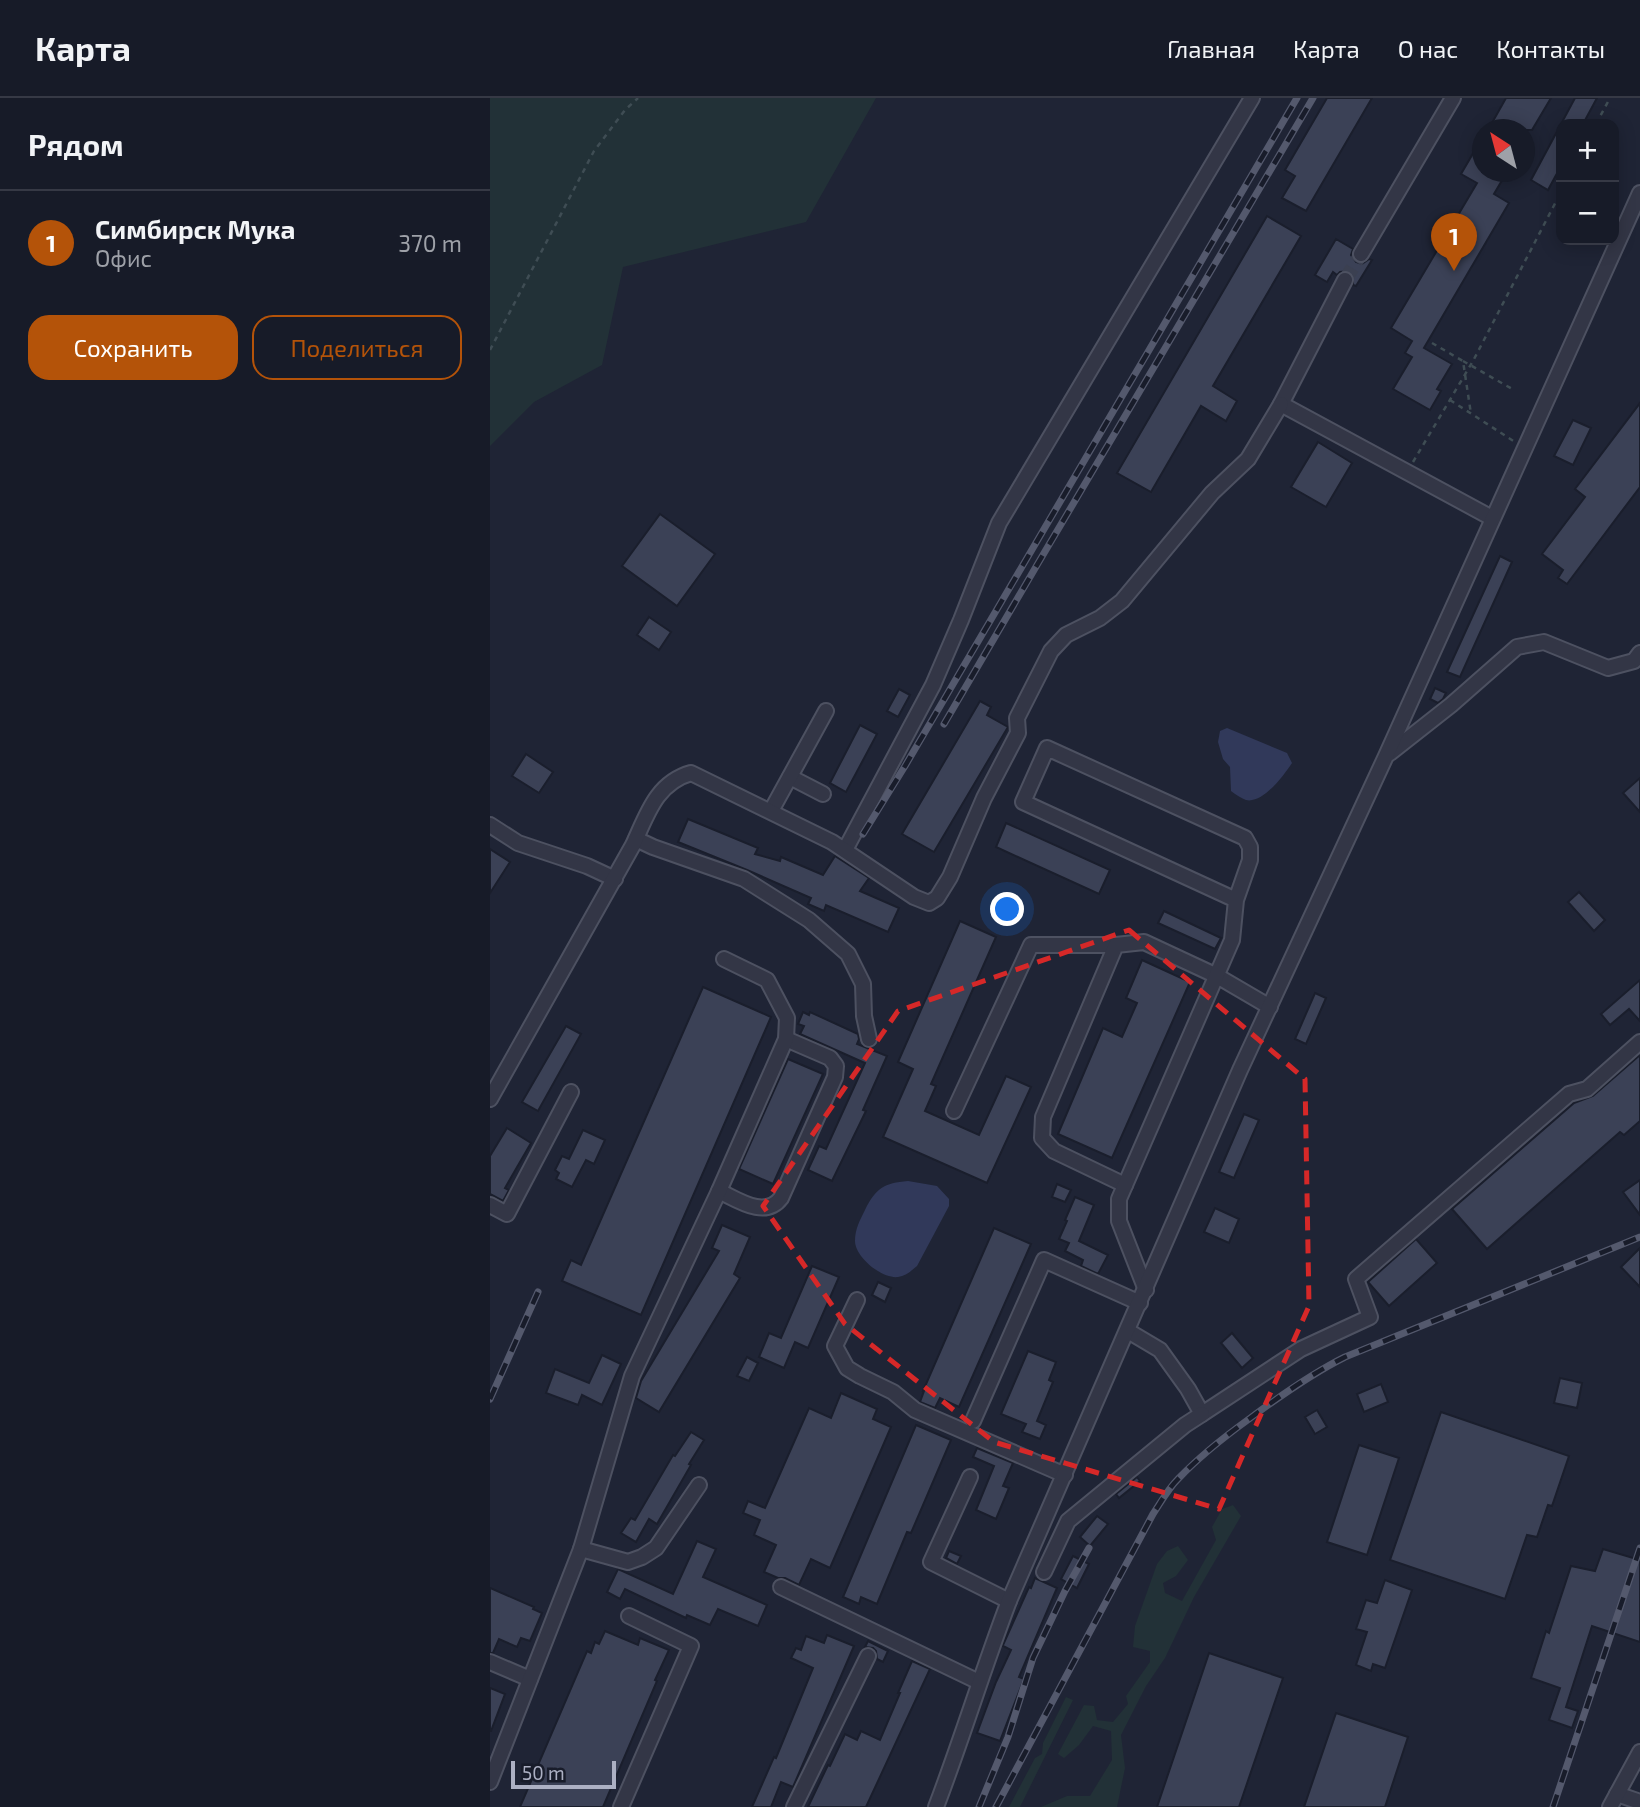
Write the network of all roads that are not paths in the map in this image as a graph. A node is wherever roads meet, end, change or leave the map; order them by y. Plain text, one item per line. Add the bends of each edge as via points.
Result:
1 (1252, 98) edge
2 (1453, 98) edge
3 (1640, 193) edge
4 (1361, 254) tunnel mouth
5 (1345, 280) tunnel mouth
6 (1281, 404) junction
7 (1492, 518) junction
8 (1639, 656) edge
9 (826, 711) dead end
10 (1386, 756) junction
11 (790, 777) junction
12 (823, 794) dead end
13 (771, 811) junction
14 (490, 825) edge
15 (636, 839) junction
16 (845, 850) junction
17 (615, 879) junction
18 (1236, 900) junction
19 (1116, 945) junction
20 (724, 959) dead end
21 (1217, 975) junction
22 (1270, 1007) junction
23 (786, 1039) junction
24 (869, 1039) dead end
25 (1640, 1042) edge
26 (571, 1092) dead end
27 (490, 1099) edge
28 (954, 1111) dead end
29 (1125, 1185) junction
30 (719, 1191) junction
31 (490, 1205) edge
32 (1143, 1297) junction
33 (857, 1300) dead end
34 (1128, 1331) junction
35 (1202, 1414) junction
36 (973, 1421) dead end
37 (1065, 1475) junction
38 (970, 1477) dead end
39 (699, 1485) dead end
40 (581, 1549) junction
41 (1044, 1572) dead end
42 (780, 1587) dead end
43 (1010, 1601) junction
44 (629, 1616) dead end
45 (868, 1656) dead end
46 (490, 1662) edge
47 (530, 1679) junction
48 (979, 1682) junction
49 (1640, 1752) edge
50 (490, 1782) edge
51 (1613, 1800) edge
52 (1640, 1802) edge
53 (621, 1807) edge
54 (794, 1807) edge
55 (936, 1807) edge

1 - 16 street via 999,523 933,685
2 - 4 street
3 - 7 street
5 - 6 street
6 - 7 street
6 - 16 street via 1248,459 1212,493 1122,601 1066,635 1051,651 1017,718 1018,733 937,898 929,903 914,897
7 - 10 street
8 - 10 street via 1634,662 1608,668 1544,642 1517,647
9 - 11 street
10 - 22 street
11 - 12 street
11 - 13 street
13 - 15 street via 691,773 668,783
13 - 16 street
14 - 17 street via 518,843
15 - 17 street
15 - 24 street via 744,879 810,920 848,954 863,984
17 - 27 street
18 - 18 street via 1023,802 1047,748 1245,838 1251,847 1250,860
18 - 21 street via 1232,940
19 - 21 street via 1144,942
19 - 28 street via 1031,945
19 - 29 street via 1043,1117 1042,1139 1054,1151
20 - 23 street via 767,980 787,1018
21 - 22 street
21 - 29 street
22 - 32 street
23 - 30 street
23 - 30 street via 830,1058 836,1066 835,1077 775,1205 750,1205
25 - 35 street via 1587,1089 1569,1094 1356,1279 1370,1317 1301,1349
26 - 31 street via 507,1214
29 - 32 street via 1119,1199 1119,1221
30 - 40 street via 632,1376
32 - 34 street
32 - 36 street via 1044,1260
33 - 37 street via 835,1346 848,1368 893,1392 915,1410
34 - 35 street via 1160,1350
34 - 37 street
35 - 41 street via 1068,1521
37 - 43 street
38 - 43 street via 931,1562
39 - 40 street via 656,1548 642,1558 628,1562
40 - 47 street
42 - 48 street
43 - 48 street
44 - 53 street via 691,1646
45 - 54 street
46 - 47 street
47 - 50 street
48 - 55 street
49 - 51 street
51 - 52 street

